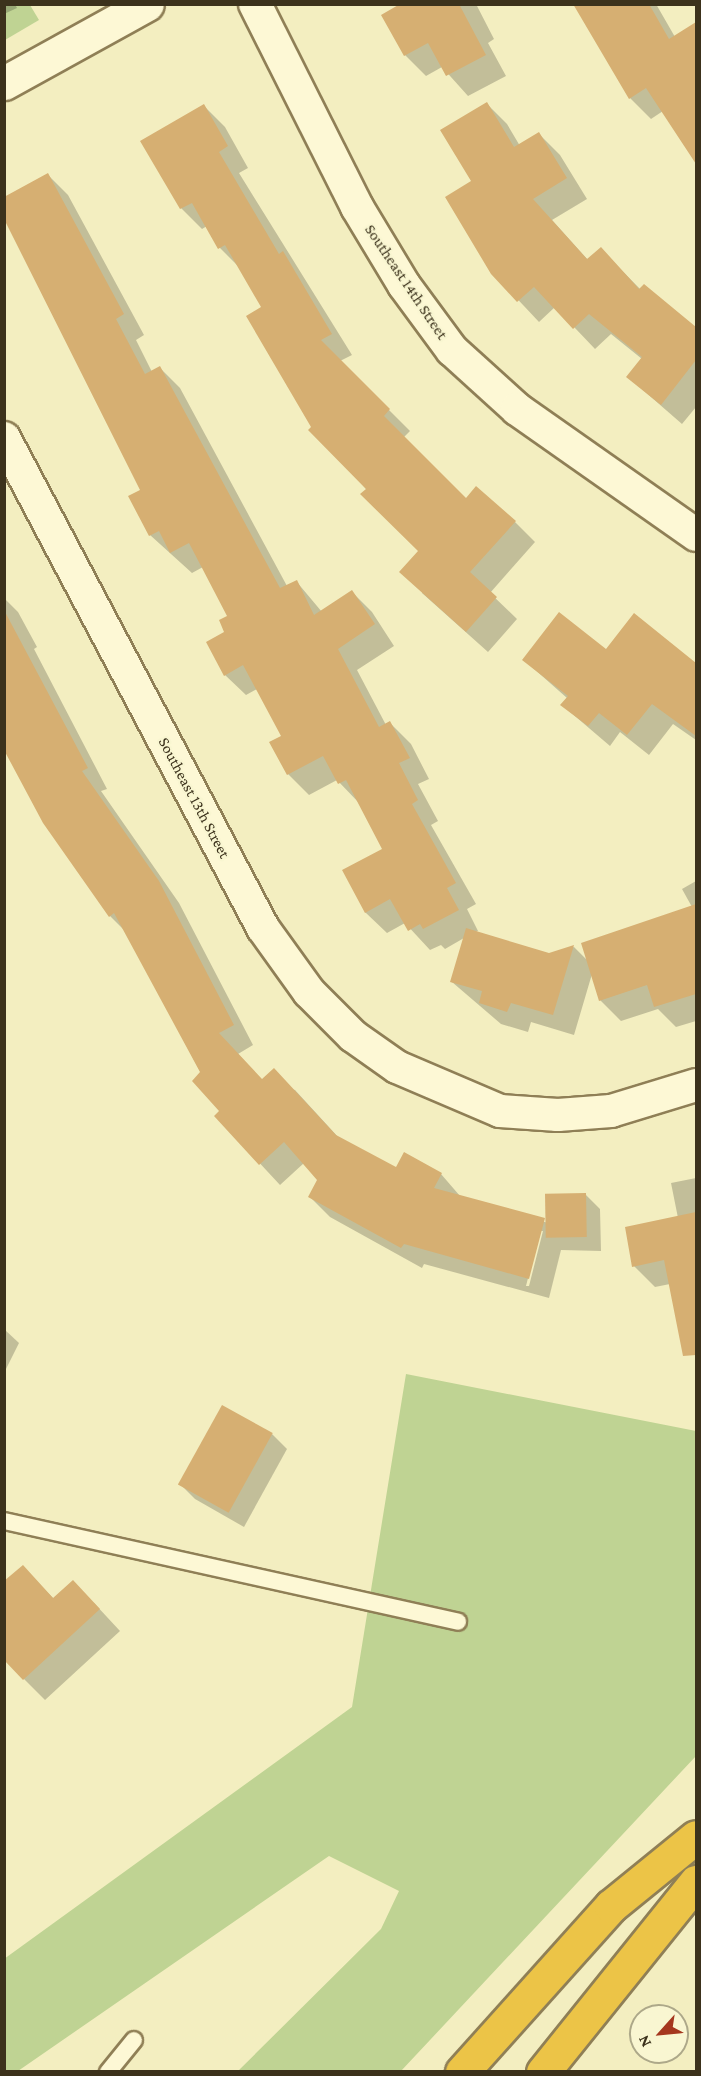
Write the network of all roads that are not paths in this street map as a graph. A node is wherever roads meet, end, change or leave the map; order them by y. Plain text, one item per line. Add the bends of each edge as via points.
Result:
1 (147, 4) edge
2 (255, 4) edge
3 (4, 83) edge
4 (4, 438) edge
5 (696, 535) edge
6 (696, 1085) edge
7 (4, 1521) edge
8 (458, 1622) dead end
9 (696, 1837) edge
10 (696, 1882) edge
11 (134, 2040) dead end
12 (108, 2072) edge
13 (462, 2072) edge
14 (543, 2072) edge

1 - 3 street
2 - 5 street, Southeast 14th Street via 357,207 404,285 452,350 517,409
4 - 6 street, Southeast 13th Street via 263,928 309,992 353,1036 397,1066 500,1111 558,1115 610,1111
7 - 8 lane
9 - 13 highway via 611,1906
10 - 14 highway
11 - 12 lane

